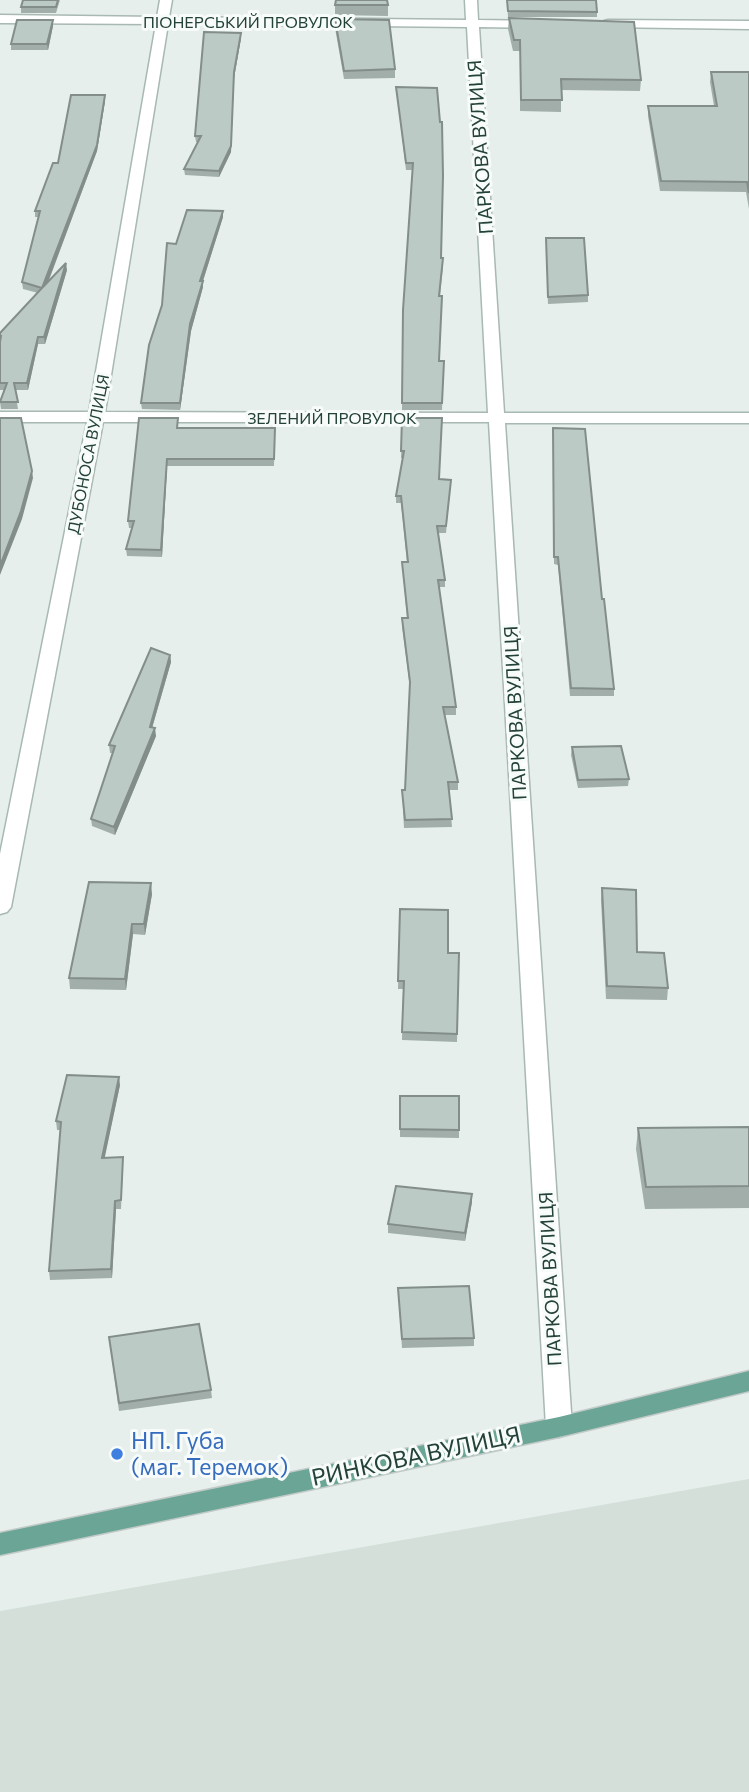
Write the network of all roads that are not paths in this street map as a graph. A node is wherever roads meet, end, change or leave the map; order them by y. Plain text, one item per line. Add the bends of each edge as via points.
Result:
1 (166, 0) edge
2 (471, 0) edge
3 (0, 19) edge
4 (162, 21) junction
5 (472, 23) junction
6 (555, 24) edge
7 (597, 24) edge
8 (749, 24) edge
9 (0, 417) edge
10 (96, 417) junction
11 (749, 418) edge
12 (497, 419) junction
13 (0, 907) edge
14 (749, 1381) edge
15 (558, 1427) junction
16 (0, 1544) edge

1 - 4 street, ДУБОНОСА ВУЛИЦЯ
2 - 5 street, ПАРКОВА ВУЛИЦЯ
3 - 4 street, ПІОНЕРСЬКИЙ ПРОВУЛОК
4 - 5 street, ПІОНЕРСЬКИЙ ПРОВУЛОК
4 - 10 street, ДУБОНОСА ВУЛИЦЯ
5 - 6 street, ПІОНЕРСЬКИЙ ПРОВУЛОК
5 - 12 street, ПАРКОВА ВУЛИЦЯ
7 - 8 street
9 - 10 street, ЗЕЛЕНИЙ ПРОВУЛОК
10 - 12 street, ЗЕЛЕНИЙ ПРОВУЛОК
10 - 13 street, ДУБОНОСА ВУЛИЦЯ
11 - 12 street, ЗЕЛЕНИЙ ПРОВУЛОК
12 - 15 street, ПАРКОВА ВУЛИЦЯ
14 - 15 main road, РИНКОВА ВУЛИЦЯ
15 - 16 main road, РИНКОВА ВУЛИЦЯ

